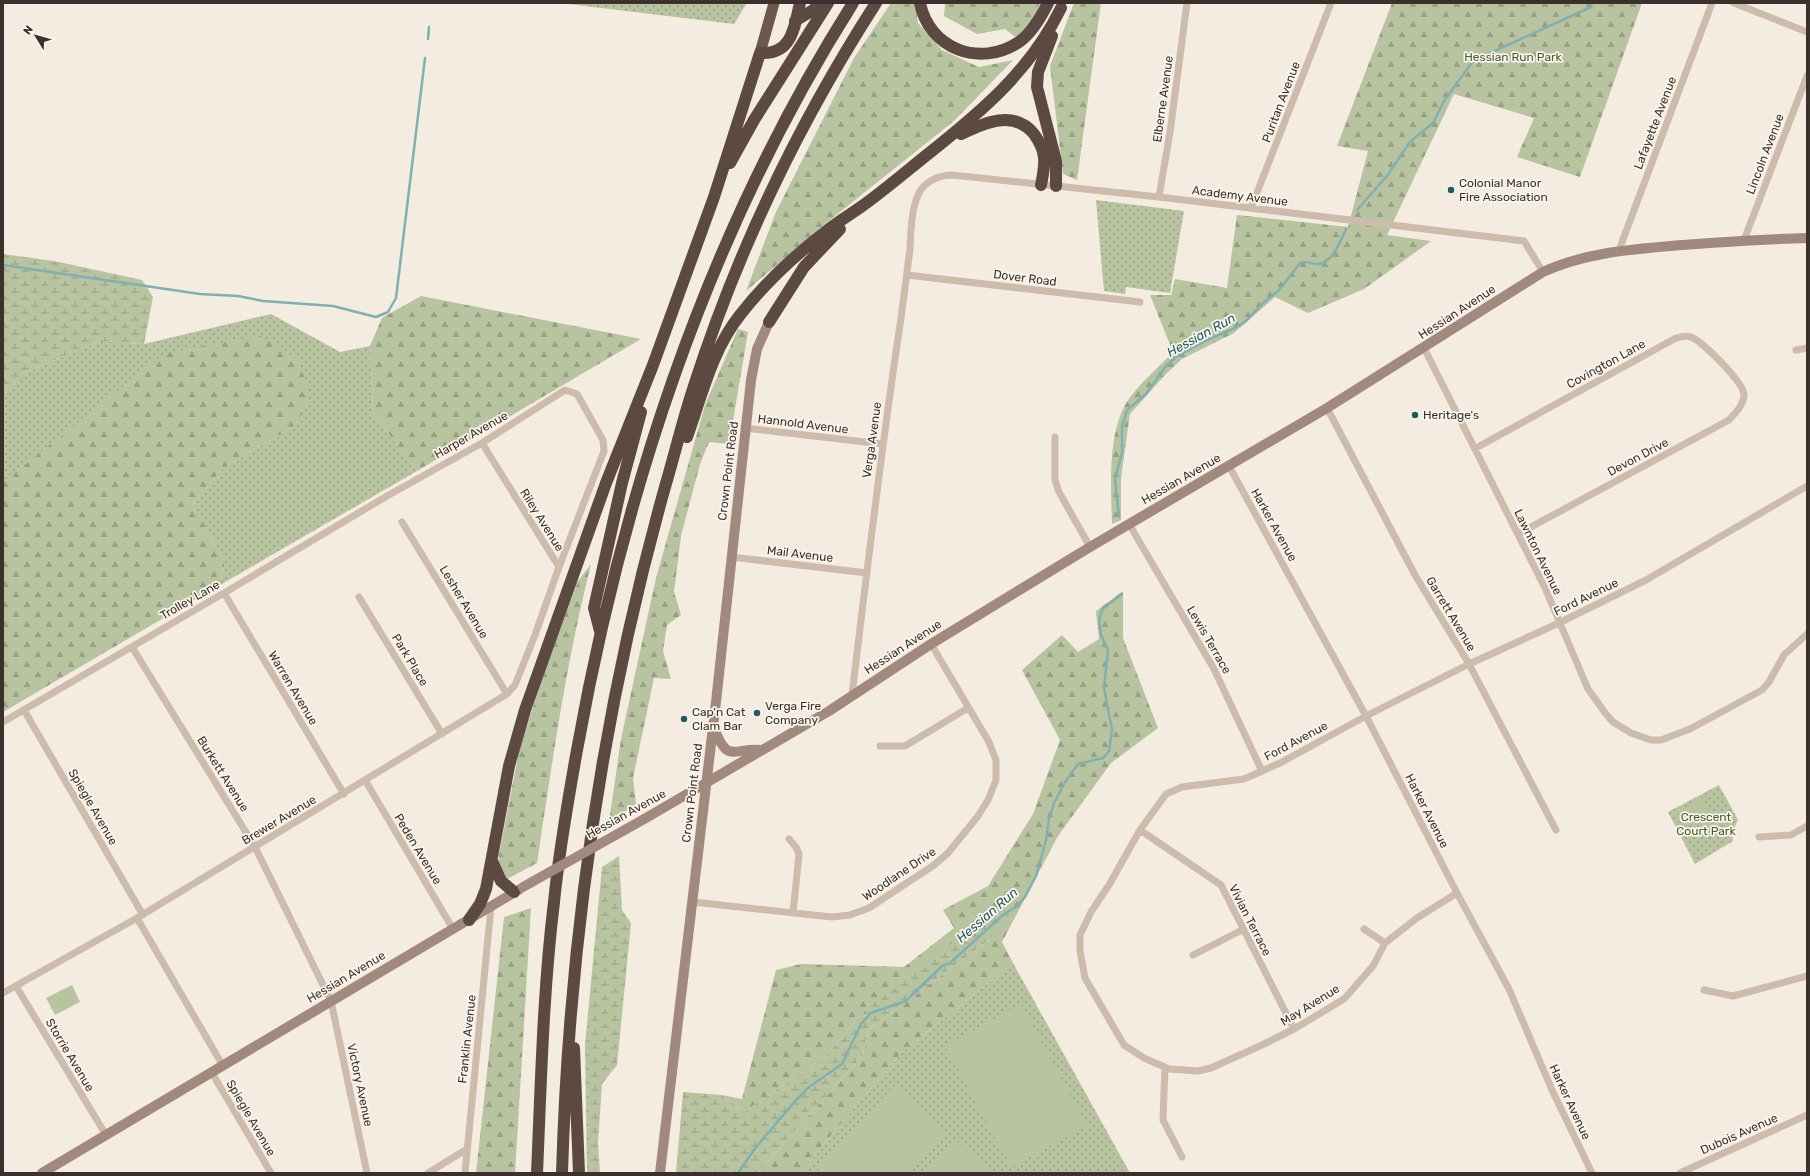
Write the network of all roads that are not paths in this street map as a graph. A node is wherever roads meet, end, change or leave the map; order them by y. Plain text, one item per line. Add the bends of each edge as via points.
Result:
1 (774, 3) edge
2 (800, 3) edge
3 (821, 3) edge
4 (828, 3) edge
5 (853, 3) edge
6 (876, 3) edge
7 (920, 3) edge
8 (1048, 3) edge
9 (1187, 3) edge
10 (1331, 3) edge
11 (1712, 3) edge
12 (1734, 3) edge
13 (1062, 5) edge
14 (795, 21) junction
15 (1807, 32) edge
16 (760, 53) junction
17 (1807, 76) edge
18 (945, 141) junction
19 (1042, 185) junction
20 (1056, 186) junction
21 (921, 189) joint
22 (714, 197) junction
23 (1159, 197) junction
24 (869, 201) junction
25 (1251, 208) junction
26 (1807, 238) edge
27 (1744, 240) junction
28 (1619, 250) junction
29 (1543, 272) junction
30 (907, 275) junction
31 (1140, 302) dead end
32 (768, 322) joint
33 (1424, 348) junction
34 (1807, 348) edge
35 (1796, 350) dead end
36 (653, 365) junction
37 (1737, 382) joint
38 (1327, 408) junction
39 (746, 428) junction
40 (1055, 437) dead end
41 (482, 443) junction
42 (882, 444) junction
43 (1476, 448) junction
44 (675, 452) junction
45 (1229, 466) junction
46 (1807, 486) edge
47 (387, 496) joint
48 (402, 522) dead end
49 (1129, 524) junction
50 (1518, 534) junction
51 (1090, 547) junction
52 (731, 557) junction
53 (559, 567) junction
54 (867, 573) junction
55 (224, 593) junction
56 (359, 597) dead end
57 (1559, 623) junction
58 (600, 632) junction
59 (1807, 634) edge
60 (535, 635) joint
61 (931, 644) junction
62 (132, 647) junction
63 (1469, 664) junction
64 (508, 694) junction
65 (852, 696) junction
66 (968, 708) junction
67 (24, 710) junction
68 (1366, 716) junction
69 (3, 722) edge
70 (713, 726) junction
71 (442, 734) junction
72 (880, 746) dead end
73 (762, 750) junction
74 (1262, 771) junction
75 (365, 780) junction
76 (706, 784) junction
77 (344, 794) junction
78 (1807, 826) edge
79 (1140, 830) junction
80 (1556, 830) dead end
81 (1758, 837) dead end
82 (789, 839) dead end
83 (255, 847) junction
84 (492, 860) junction
85 (519, 890) junction
86 (1457, 893) junction
87 (693, 902) junction
88 (491, 907) junction
89 (793, 913) junction
90 (140, 916) junction
91 (469, 920) junction
92 (453, 929) junction
93 (1364, 929) dead end
94 (1242, 930) junction
95 (1385, 943) junction
96 (1193, 956) dead end
97 (1807, 976) edge
98 (16, 986) junction
99 (1704, 990) dead end
100 (3, 993) edge
101 (331, 1001) junction
102 (1294, 1029) junction
103 (570, 1031) junction
104 (223, 1066) junction
105 (1165, 1067) junction
106 (212, 1073) junction
107 (1807, 1116) edge
108 (106, 1135) junction
109 (467, 1150) junction
110 (1182, 1157) dead end
111 (42, 1173) edge
112 (271, 1173) edge
113 (367, 1173) edge
114 (428, 1173) edge
115 (465, 1173) edge
116 (537, 1173) edge
117 (562, 1173) edge
118 (579, 1173) edge
119 (660, 1173) edge
120 (1592, 1173) edge
121 (1680, 1173) edge

1 - 16 highway
2 - 14 highway
3 - 14 highway
4 - 22 highway via 751,125
5 - 58 highway via 805,84 769,152 705,295 654,438
6 - 44 highway via 806,124 746,249 694,387
7 - 8 highway via 924,18 935,34 951,47 978,55 999,52 1020,42
9 - 23 street, Elberne Avenue
10 - 25 street, Puritan Avenue
11 - 28 street, Lafayette Avenue
12 - 15 street
13 - 18 highway via 1047,34 1013,80
13 - 20 highway via 1038,72 1037,87 1056,161
14 - 16 highway via 785,46 774,53
16 - 22 highway
17 - 27 street, Lincoln Avenue
18 - 19 highway via 989,122 1005,120 1020,123 1032,132 1042,148
18 - 24 highway
19 - 20 street, Academy Avenue
19 - 21 street, Academy Avenue via 952,175 939,177
20 - 23 street, Academy Avenue
21 - 30 street, Verga Avenue via 915,203
22 - 36 highway
23 - 25 street, Academy Avenue
24 - 32 highway via 811,258
24 - 44 highway via 830,228 792,260 739,316 717,352 687,438
25 - 29 street, Academy Avenue via 1524,241
26 - 27 main road, Hessian Avenue
27 - 28 main road, Hessian Avenue
28 - 29 main road, Hessian Avenue via 1572,261
29 - 33 main road, Hessian Avenue
30 - 31 street, Dover Road
30 - 42 street, Verga Avenue
32 - 39 main road, Crown Point Road via 755,360
33 - 38 main road, Hessian Avenue
33 - 43 street, Lawnton Avenue
34 - 35 street
36 - 58 highway via 625,471 594,608
36 - 84 highway via 606,483 525,710 509,766
37 - 43 street, Covington Lane via 1698,341 1684,336 1676,338
37 - 50 street, Devon Drive via 1744,395 1742,404 1729,420
38 - 45 main road, Hessian Avenue
38 - 63 street, Garrett Avenue via 1415,575
39 - 42 street, Hannold Avenue
39 - 52 main road, Crown Point Road
40 - 51 street via 1055,480 1059,492
41 - 47 street, Harper Avenue
41 - 53 street, Riley Avenue
41 - 53 street, Harper Avenue via 565,390 577,394 603,440 604,451
42 - 54 street, Verga Avenue
43 - 50 street, Lawnton Avenue
44 - 103 highway via 635,599 602,757 581,908
45 - 49 main road, Hessian Avenue
45 - 68 street, Harker Avenue
46 - 57 street, Ford Avenue via 1646,580
47 - 55 street, Trolley Lane
48 - 64 street, Lesher Avenue
49 - 51 main road, Hessian Avenue
49 - 74 street, Lewis Terrace via 1214,669
50 - 57 street, Lawnton Avenue
51 - 61 main road, Hessian Avenue
52 - 54 street, Mail Avenue
52 - 70 main road, Crown Point Road
53 - 60 street, Riley Avenue
54 - 65 street, Verga Avenue
55 - 62 street, Trolley Lane
55 - 77 street, Warren Avenue
56 - 71 street, Park Place
57 - 59 street, Lawnton Avenue via 1588,689 1599,707 1622,728 1651,740 1671,737 1754,696 1769,682 1784,655
57 - 63 street, Ford Avenue
58 - 116 highway via 573,774 554,898 546,988
60 - 64 street, Brewer Avenue via 515,685
61 - 65 main road, Hessian Avenue
61 - 66 street, Woodlane Drive
62 - 67 street, Trolley Lane
62 - 83 street, Burkett Avenue
63 - 68 street, Ford Avenue
63 - 80 street, Garrett Avenue
64 - 71 street, Brewer Avenue
65 - 73 main road, Hessian Avenue
66 - 72 street via 905,746
66 - 89 street, Woodlane Drive via 994,752 996,780 988,800 948,853 934,866 869,908 843,916
67 - 69 street, Trolley Lane
67 - 90 street, Spiegle Avenue
68 - 74 street, Ford Avenue
68 - 86 street, Harker Avenue
70 - 73 main road via 722,747 728,751 738,753
70 - 76 main road, Crown Point Road
71 - 75 street, Brewer Avenue
73 - 76 main road, Hessian Avenue
74 - 79 street, Ford Avenue via 1244,780 1192,785 1166,794
75 - 77 street, Brewer Avenue
75 - 92 street, Peden Avenue
76 - 85 main road, Hessian Avenue, bridge
76 - 87 main road, Crown Point Road
77 - 83 street, Brewer Avenue
78 - 81 street via 1791,835
79 - 94 street, Vivian Terrace via 1221,885
79 - 105 street, Ford Avenue via 1091,912 1080,935 1080,952 1085,978 1124,1045
82 - 89 street via 799,854
83 - 90 street, Brewer Avenue
83 - 101 street, Burkett Avenue
84 - 85 highway via 501,881
84 - 91 highway via 483,899
85 - 88 main road, Hessian Avenue
86 - 95 street, May Avenue via 1417,918
86 - 120 street, Harker Avenue via 1509,989 1552,1090
87 - 89 street, Woodlane Drive
87 - 119 main road, Crown Point Road
88 - 91 main road, Hessian Avenue
88 - 109 street, Franklin Avenue
90 - 98 street, Brewer Avenue
90 - 104 street, Spiegle Avenue
91 - 92 main road, Hessian Avenue
92 - 101 main road, Hessian Avenue
93 - 95 street
94 - 96 street
94 - 102 street, Vivian Terrace
95 - 102 street, May Avenue via 1373,966 1344,999
97 - 99 street via 1733,996
98 - 100 street, Brewer Avenue
98 - 108 street, Storrie Avenue
101 - 104 main road, Hessian Avenue
101 - 113 street, Victory Avenue
102 - 105 street, May Avenue via 1211,1068 1198,1071
103 - 117 highway
103 - 118 highway via 575,1054
104 - 106 main road, Hessian Avenue
105 - 110 street via 1163,1120
106 - 108 main road, Hessian Avenue
106 - 112 street, Spiegle Avenue
107 - 121 street, Dubois Avenue
108 - 111 main road, Hessian Avenue
109 - 114 street
109 - 115 street, Franklin Avenue

